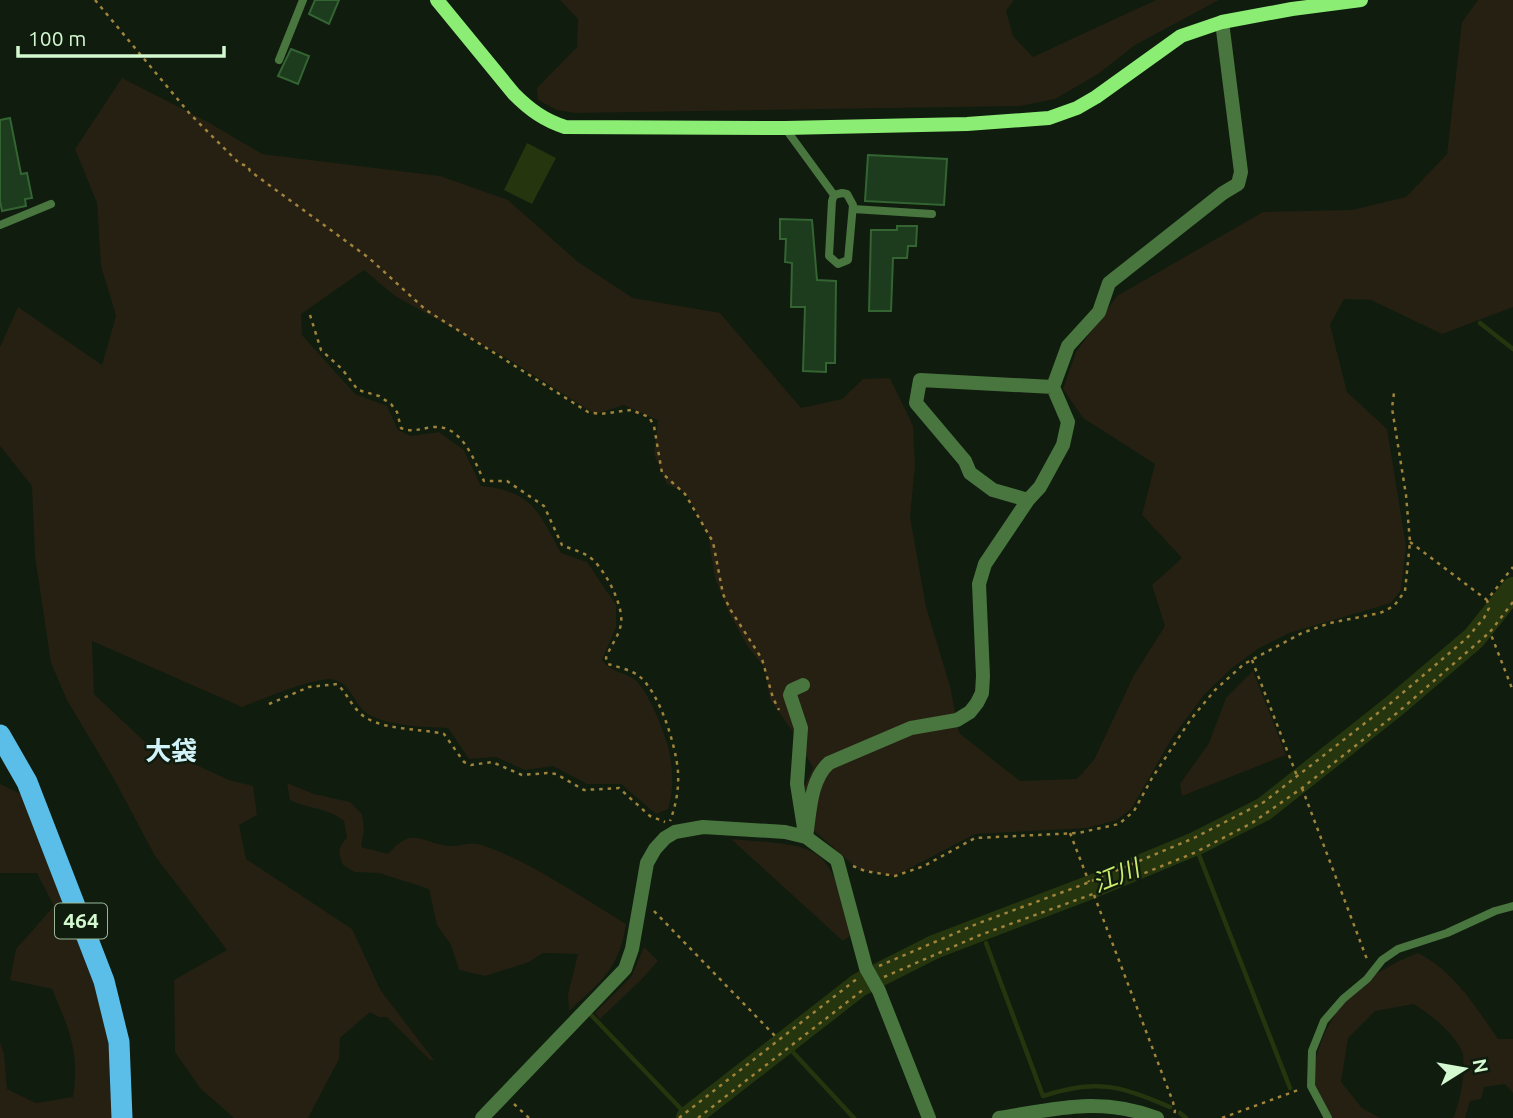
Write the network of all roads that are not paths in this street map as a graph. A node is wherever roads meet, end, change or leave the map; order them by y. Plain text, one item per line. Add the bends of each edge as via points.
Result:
1 (303, 0) edge
2 (437, 0) edge
3 (1361, 0) edge
4 (1222, 22) junction
5 (279, 60) dead end
6 (785, 128) junction
7 (834, 195) junction
8 (51, 204) dead end
9 (853, 209) junction
10 (932, 214) dead end
11 (0, 225) edge
12 (1054, 387) junction
13 (1028, 500) junction
14 (803, 685) dead end
15 (0, 735) edge
16 (806, 836) junction
17 (1513, 906) edge
18 (122, 1118) edge
19 (482, 1118) edge
20 (929, 1118) edge
21 (999, 1118) edge
22 (1157, 1118) edge
23 (1328, 1118) edge

1 - 5 lane
2 - 6 street via 514,94 546,121 565,127
3 - 4 street
4 - 6 street via 1181,36 1096,97 1049,118
4 - 12 street via 1241,172 1238,184 1109,283 1099,312 1068,346
6 - 7 lane
7 - 9 lane via 847,194
7 - 9 lane via 829,256 838,264 848,260
8 - 11 lane
9 - 10 lane
12 - 13 street via 1068,422 1063,445
12 - 13 street via 920,380 916,403 965,461 970,474 993,490
13 - 16 street via 985,564 979,584 983,676 977,703 957,720 911,728 829,762 815,784
14 - 16 street via 790,695 801,728 797,784
15 - 18 highway, 464 via 27,782 104,981 119,1042
16 - 19 street via 703,827 665,838 647,863 625,969
16 - 20 street via 837,860 871,977
17 - 23 lane via 1398,949 1343,999 1324,1021 1312,1051 1311,1086
21 - 22 street via 1112,1105

